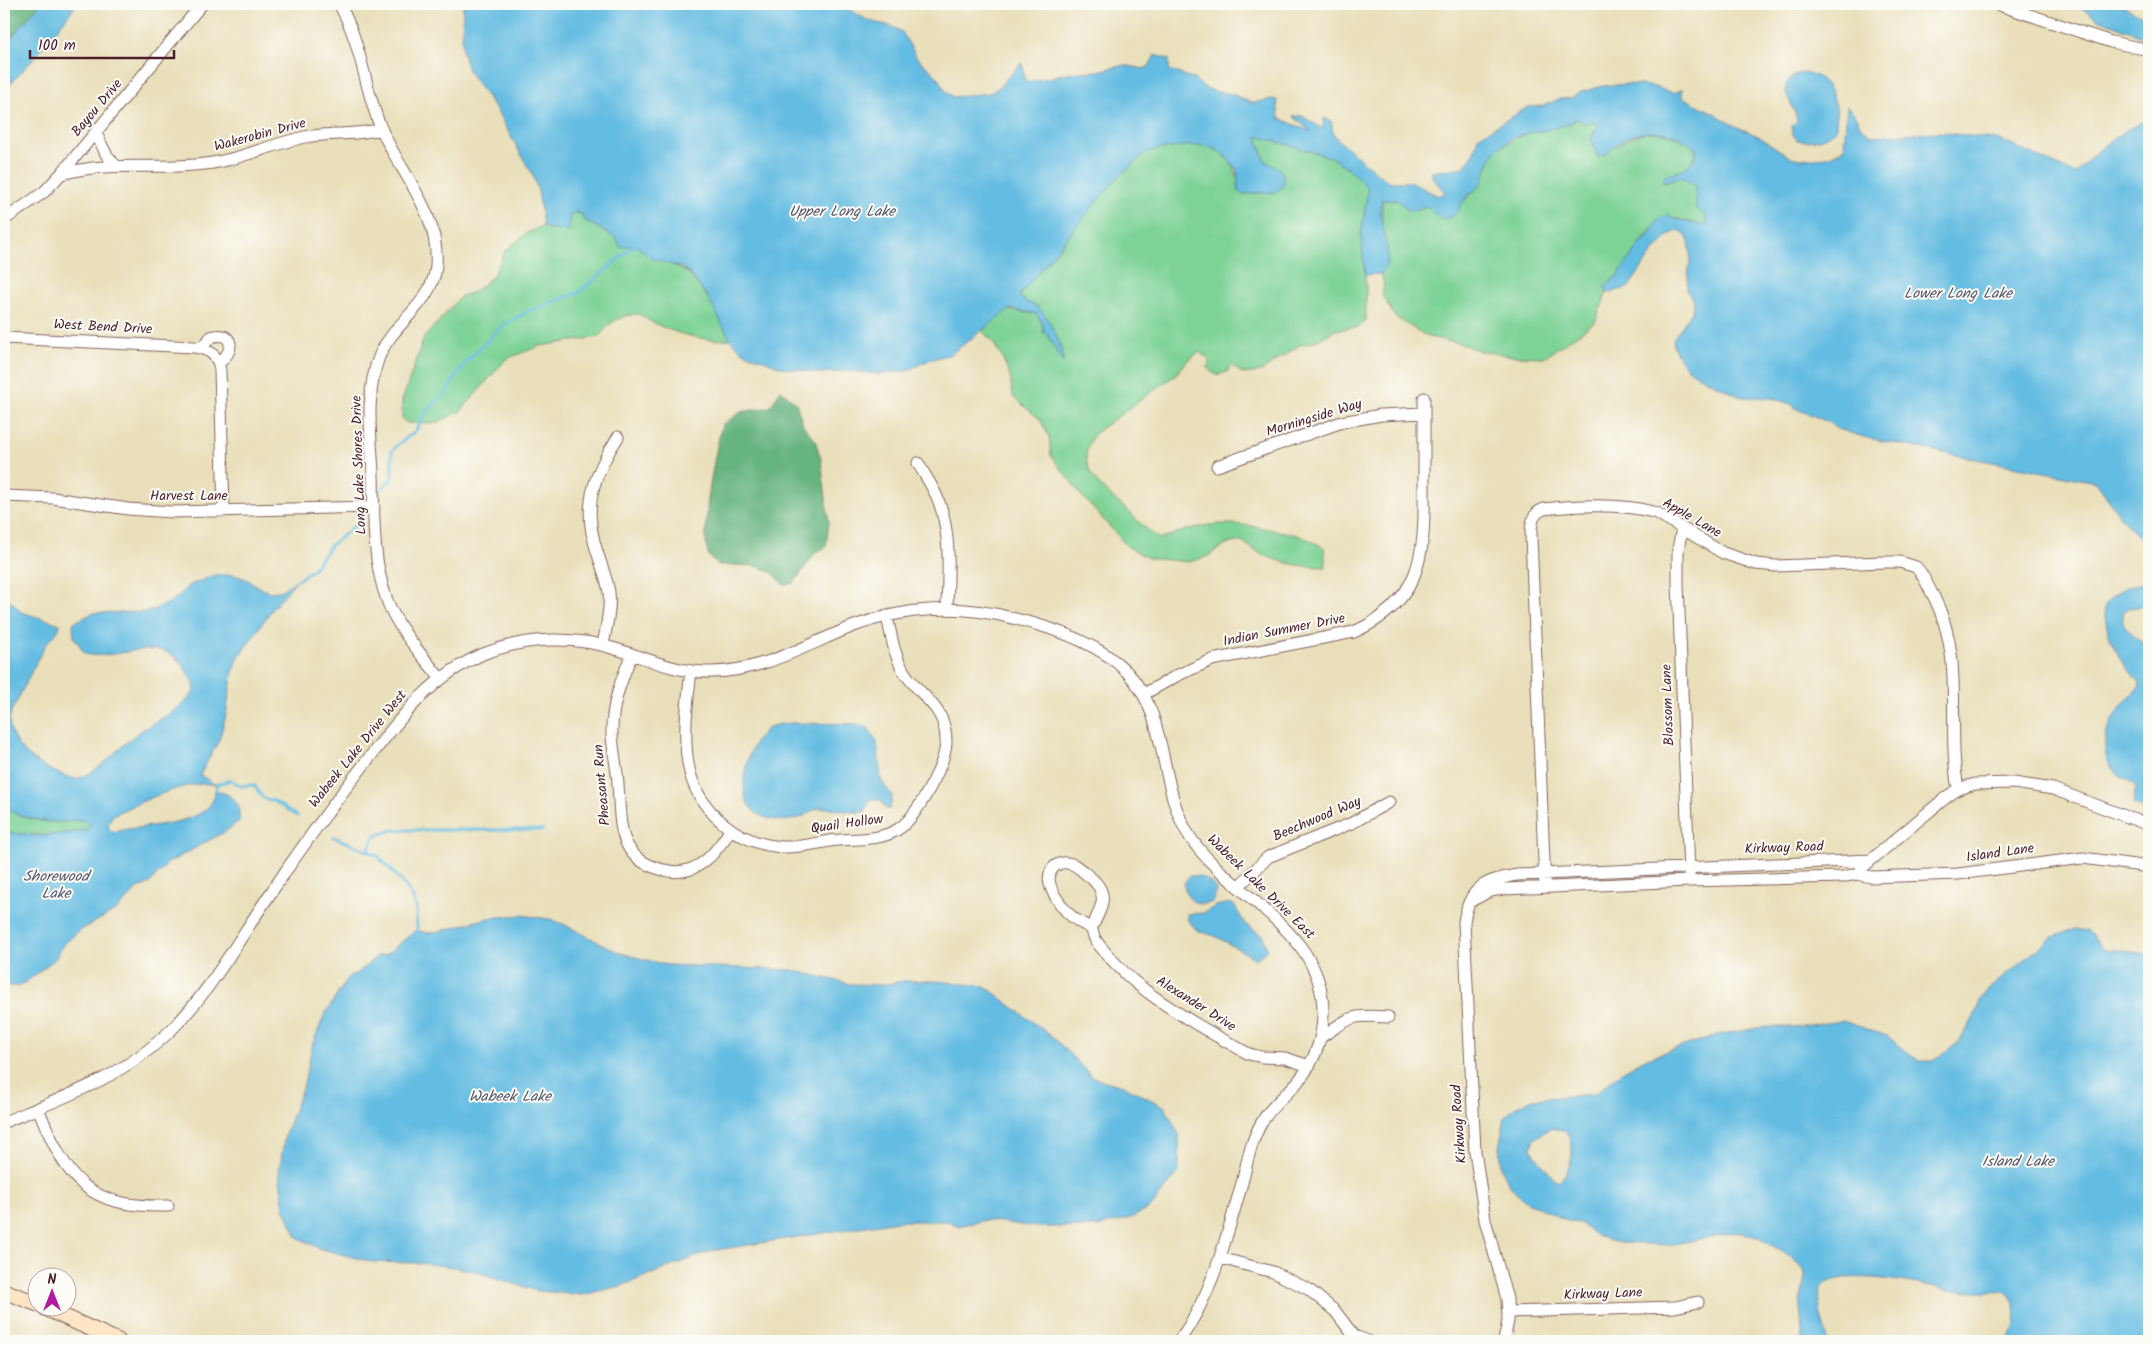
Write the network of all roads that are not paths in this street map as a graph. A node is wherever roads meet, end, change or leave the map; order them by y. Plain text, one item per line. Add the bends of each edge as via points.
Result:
1 (202, 4) edge
2 (339, 4) edge
3 (1996, 4) edge
4 (2149, 50) edge
5 (381, 129) junction
6 (96, 132) junction
7 (116, 165) junction
8 (62, 174) junction
9 (4, 220) edge
10 (4, 338) edge
11 (201, 348) junction
12 (219, 363) junction
13 (1424, 398) dead end
14 (1424, 413) junction
15 (618, 437) dead end
16 (918, 463) dead end
17 (1217, 466) dead end
18 (4, 496) edge
19 (374, 507) junction
20 (224, 512) junction
21 (1682, 528) junction
22 (947, 609) junction
23 (887, 616) junction
24 (603, 645) junction
25 (632, 654) junction
26 (691, 671) junction
27 (440, 678) junction
28 (1144, 694) junction
29 (1958, 789) junction
30 (1389, 802) dead end
31 (2149, 825) edge
32 (731, 829) junction
33 (1871, 860) junction
34 (1689, 866) junction
35 (2149, 867) edge
36 (1545, 874) junction
37 (1856, 874) junction
38 (1690, 881) junction
39 (1545, 886) junction
40 (1238, 887) junction
41 (1470, 902) junction
42 (1091, 929) junction
43 (1388, 1017) dead end
44 (1321, 1037) junction
45 (1309, 1066) junction
46 (38, 1108) junction
47 (4, 1122) edge
48 (168, 1206) dead end
49 (1220, 1258) junction
50 (4, 1291) edge
51 (28, 1300) edge
52 (1698, 1302) dead end
53 (1509, 1312) junction
54 (67, 1318) edge
55 (1353, 1338) edge
56 (118, 1341) edge
57 (1179, 1341) edge
58 (1368, 1341) edge
59 (1504, 1341) edge

1 - 6 street, Bayou Drive
2 - 5 street, Long Lake Shores Drive via 355,38
3 - 4 street via 2111,42
5 - 7 street, Wakerobin Drive via 305,137 212,164
5 - 19 street, Long Lake Shores Drive via 426,211 434,238 436,268 428,290 390,335 374,370 371,398
6 - 7 street via 106,154
6 - 8 street, Bayou Drive
7 - 8 street, Wakerobin Drive
8 - 9 street, Bayou Drive
10 - 11 street, West Bend Drive
11 - 12 street via 216,356
11 - 12 street via 211,337 226,338 231,350
12 - 20 street
13 - 14 street, Indian Summer Drive
14 - 17 street, Morningside Way via 1381,415 1342,422
14 - 28 street, Indian Summer Drive via 1425,531 1422,553 1410,585 1388,611 1373,623 1343,636 1212,660
15 - 24 street via 598,471 590,507 591,530 609,592
16 - 22 street via 937,495 944,519 948,551
18 - 20 street, Harvest Lane via 60,499 144,511
19 - 20 street, Harvest Lane
19 - 27 street, Long Lake Shores Drive via 377,561 387,601 411,642
21 - 29 street, Apple Lane via 1723,553 1756,564 1900,562 1916,567 1941,612 1949,636
21 - 34 street, Blossom Lane via 1678,543 1678,582
21 - 36 street, Apple Lane via 1657,513 1634,508 1544,509 1533,518 1531,536
22 - 23 street, Wabeek Lake Drive West
22 - 28 street, Wabeek Lake Drive West via 1013,618 1086,644 1123,668
23 - 26 street, Wabeek Lake Drive West via 762,664 731,671
23 - 32 street, Quail Hollow via 899,661 914,686 936,707 945,733 940,771 911,814 898,829 879,837 790,847 763,844
24 - 25 street, Wabeek Lake Drive West
24 - 27 street, Wabeek Lake Drive West via 557,640 519,644 488,652
25 - 26 street, Wabeek Lake Drive West via 669,668
25 - 32 street, Pheasant Run via 618,690 612,724 619,818 624,841 645,863 663,870 680,871 711,857
26 - 32 street, Quail Hollow via 686,729 690,773 704,803
27 - 46 street, Wabeek Lake Drive West via 404,714 315,828 211,982 172,1030 124,1068
28 - 40 street, Wabeek Lake Drive East via 1179,817 1204,855
29 - 31 street via 1996,782 2053,789
29 - 33 street
30 - 40 street, Beechwood Way via 1352,823 1268,857
33 - 34 street, Kirkway Road
33 - 37 street
34 - 36 street, Kirkway Road
34 - 38 street, Blossom Lane
35 - 37 street, Island Lane via 2083,858 1958,874 1871,877
36 - 39 street, Apple Lane
36 - 41 street, Kirkway Road via 1517,875 1487,882 1477,888
37 - 38 street
38 - 39 street
39 - 41 street via 1490,891
40 - 44 street, Wabeek Lake Drive East via 1294,938 1312,961 1322,995
41 - 53 street, Kirkway Road via 1464,935 1475,1152 1485,1220
42 - 42 street, Alexander Drive via 1103,903 1098,884 1068,863 1054,866 1049,875 1050,884 1058,900 1077,921
42 - 45 street, Alexander Drive via 1095,939 1128,976 1171,1007 1249,1054 1285,1058
43 - 44 street via 1367,1015 1348,1018
44 - 45 street, Wabeek Lake Drive East
45 - 49 street, Wabeek Lake Drive East via 1294,1087 1271,1108 1256,1132
46 - 47 street, Wabeek Lake Drive West
46 - 48 street via 62,1162 85,1186 102,1197 125,1204
49 - 55 street via 1273,1272 1308,1289 1335,1311
49 - 57 street, Wabeek Lake Drive East via 1208,1293
50 - 51 main road
52 - 53 street, Kirkway Lane via 1675,1307
53 - 59 street, Kirkway Road
54 - 56 main road
55 - 58 street

